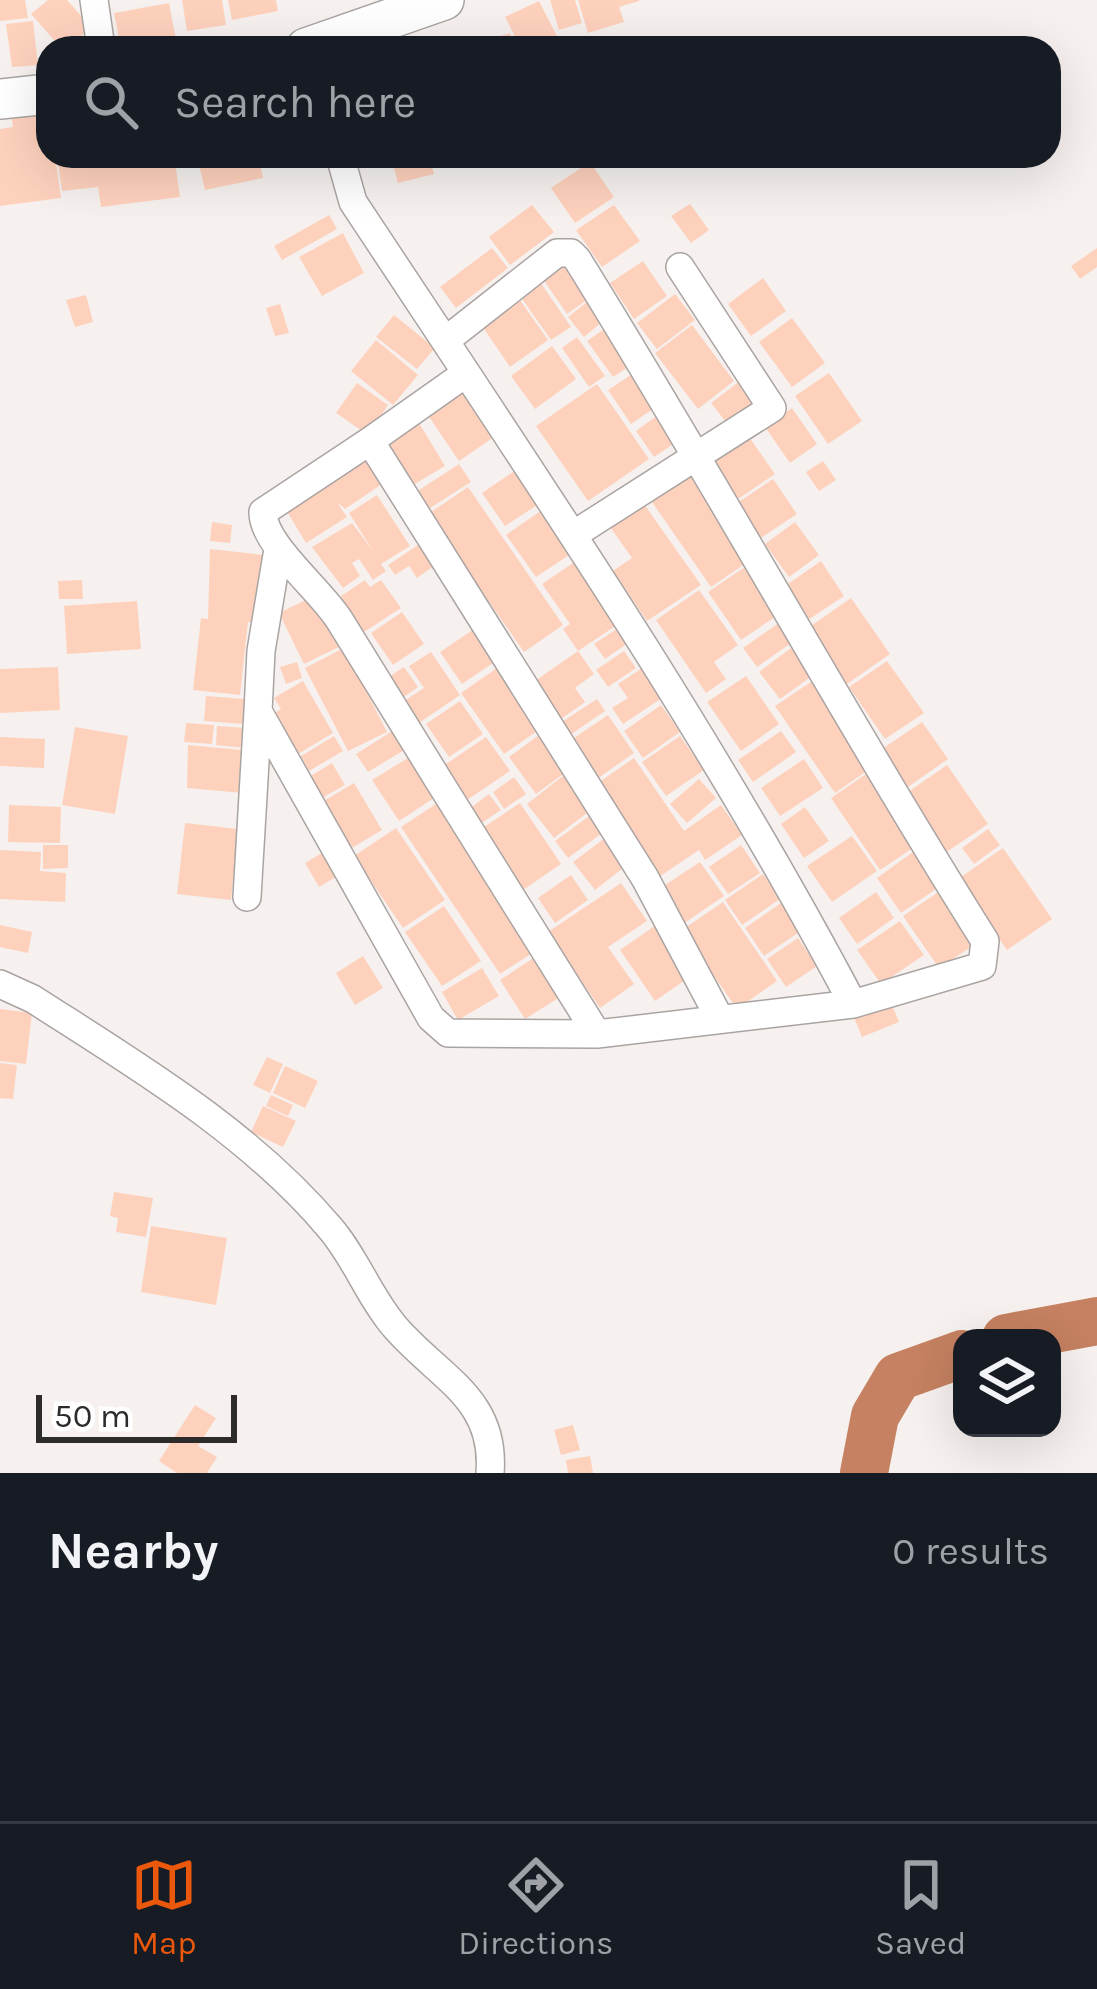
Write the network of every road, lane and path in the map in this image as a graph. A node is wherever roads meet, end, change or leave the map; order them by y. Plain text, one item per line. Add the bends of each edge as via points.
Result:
1 (94, 0) edge
2 (444, 0) edge
3 (99, 36) edge
4 (341, 36) edge
5 (36, 95) edge
6 (0, 99) edge
7 (343, 168) edge
8 (680, 267) dead end
9 (445, 341) junction
10 (465, 374) junction
11 (370, 441) junction
12 (699, 455) junction
13 (573, 535) junction
14 (278, 549) junction
15 (258, 711) junction
16 (247, 897) dead end
17 (0, 984) edge
18 (854, 1004) junction
19 (720, 1019) junction
20 (597, 1034) junction
21 (490, 1473) edge

1 - 3 street
2 - 4 street
5 - 6 street
7 - 9 street via 353,202
8 - 12 street via 772,408
9 - 10 street
9 - 12 street via 557,253 571,253
10 - 11 street
10 - 13 street
11 - 14 street via 263,512
11 - 19 street via 644,878
12 - 13 street
12 - 18 street via 859,740 985,941 977,969
13 - 18 street via 796,895
14 - 15 street
14 - 20 street via 339,620
15 - 16 street
15 - 20 street via 431,1018 448,1034
17 - 21 street via 238,1138 332,1229 374,1303 479,1408 492,1441
18 - 19 street
19 - 20 street

